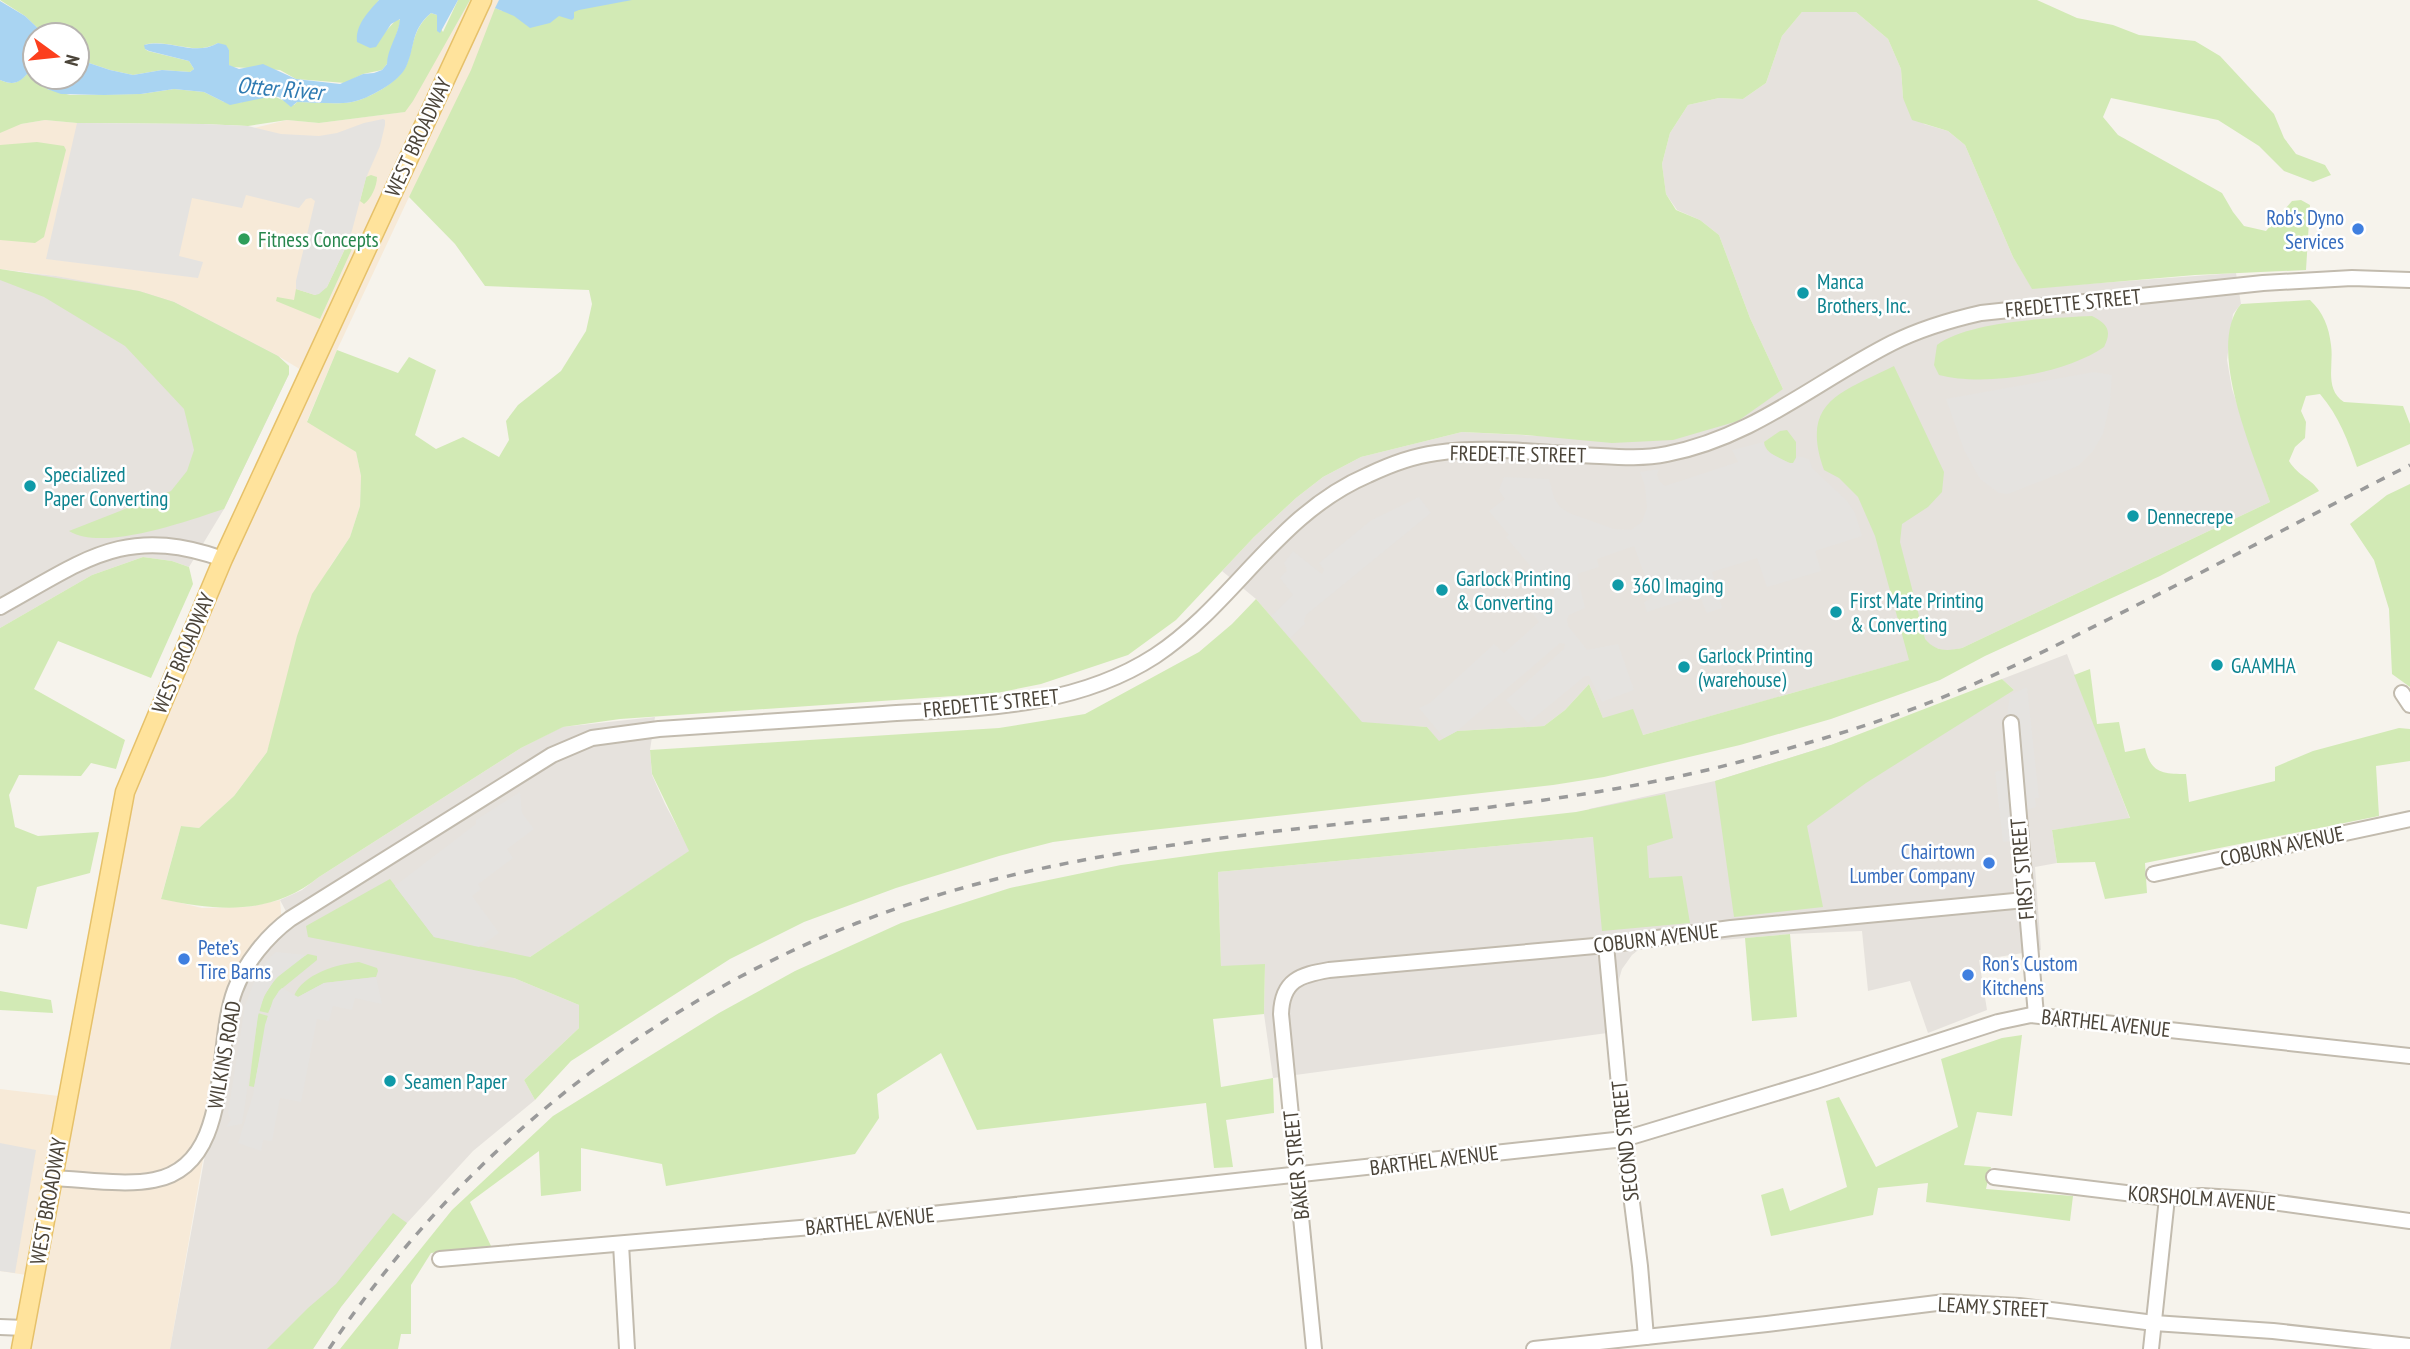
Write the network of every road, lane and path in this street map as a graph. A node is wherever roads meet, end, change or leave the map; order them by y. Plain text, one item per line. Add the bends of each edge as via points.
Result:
1 (482, 0) edge
2 (2410, 280) edge
3 (223, 559) junction
4 (0, 607) edge
5 (2011, 723) dead end
6 (553, 755) joint
7 (2410, 819) edge
8 (2154, 874) dead end
9 (2025, 900) junction
10 (1606, 945) junction
11 (1290, 984) joint
12 (2036, 1015) junction
13 (2410, 1056) edge
14 (1624, 1139) junction
15 (1296, 1175) junction
16 (1994, 1177) dead end
17 (52, 1178) junction
18 (2167, 1198) junction
19 (2410, 1222) edge
20 (621, 1244) junction
21 (440, 1259) dead end
22 (2154, 1323) junction
23 (0, 1327) edge
24 (24, 1328) junction
25 (1646, 1337) junction
26 (2410, 1346) edge
27 (21, 1349) edge
28 (627, 1349) edge
29 (1314, 1349) edge
30 (1534, 1349) edge
31 (2151, 1349) edge

1 - 3 main road, WEST BROADWAY
2 - 6 street, FREDETTE STREET via 2263,283 1981,313 1930,327 1892,344 1752,425 1686,450 1643,457 1460,450 1416,457 1363,476 1320,502 1290,525 1168,647 1086,690 999,706 627,732 583,741
3 - 4 street via 167,544 114,549
3 - 17 main road, WEST BROADWAY via 125,792
5 - 9 street, FIRST STREET
6 - 17 street, WILKINS ROAD via 307,908 273,934 235,989 211,1128 183,1167 145,1182
7 - 8 street, COBURN AVENUE
9 - 10 street, COBURN AVENUE via 1731,928
9 - 12 street, FIRST STREET
10 - 11 street, COBURN AVENUE via 1329,970 1304,975
10 - 14 street, SECOND STREET
11 - 15 street, BAKER STREET via 1281,1014
12 - 13 street, BARTHEL AVENUE
12 - 14 street, BARTHEL AVENUE via 1998,1021
14 - 15 street, BARTHEL AVENUE
14 - 25 street, SECOND STREET
15 - 20 street, BARTHEL AVENUE
15 - 29 street, BAKER STREET
16 - 18 street, KORSHOLM AVENUE
17 - 24 main road, WEST BROADWAY
18 - 19 street, KORSHOLM AVENUE via 2250,1199
18 - 22 street
20 - 21 street, BARTHEL AVENUE
20 - 28 street
22 - 25 street, LEAMY STREET via 1945,1302
22 - 26 street, LEAMY STREET
22 - 31 street
23 - 24 street
24 - 27 main road, WEST BROADWAY
25 - 30 street, LEAMY STREET

